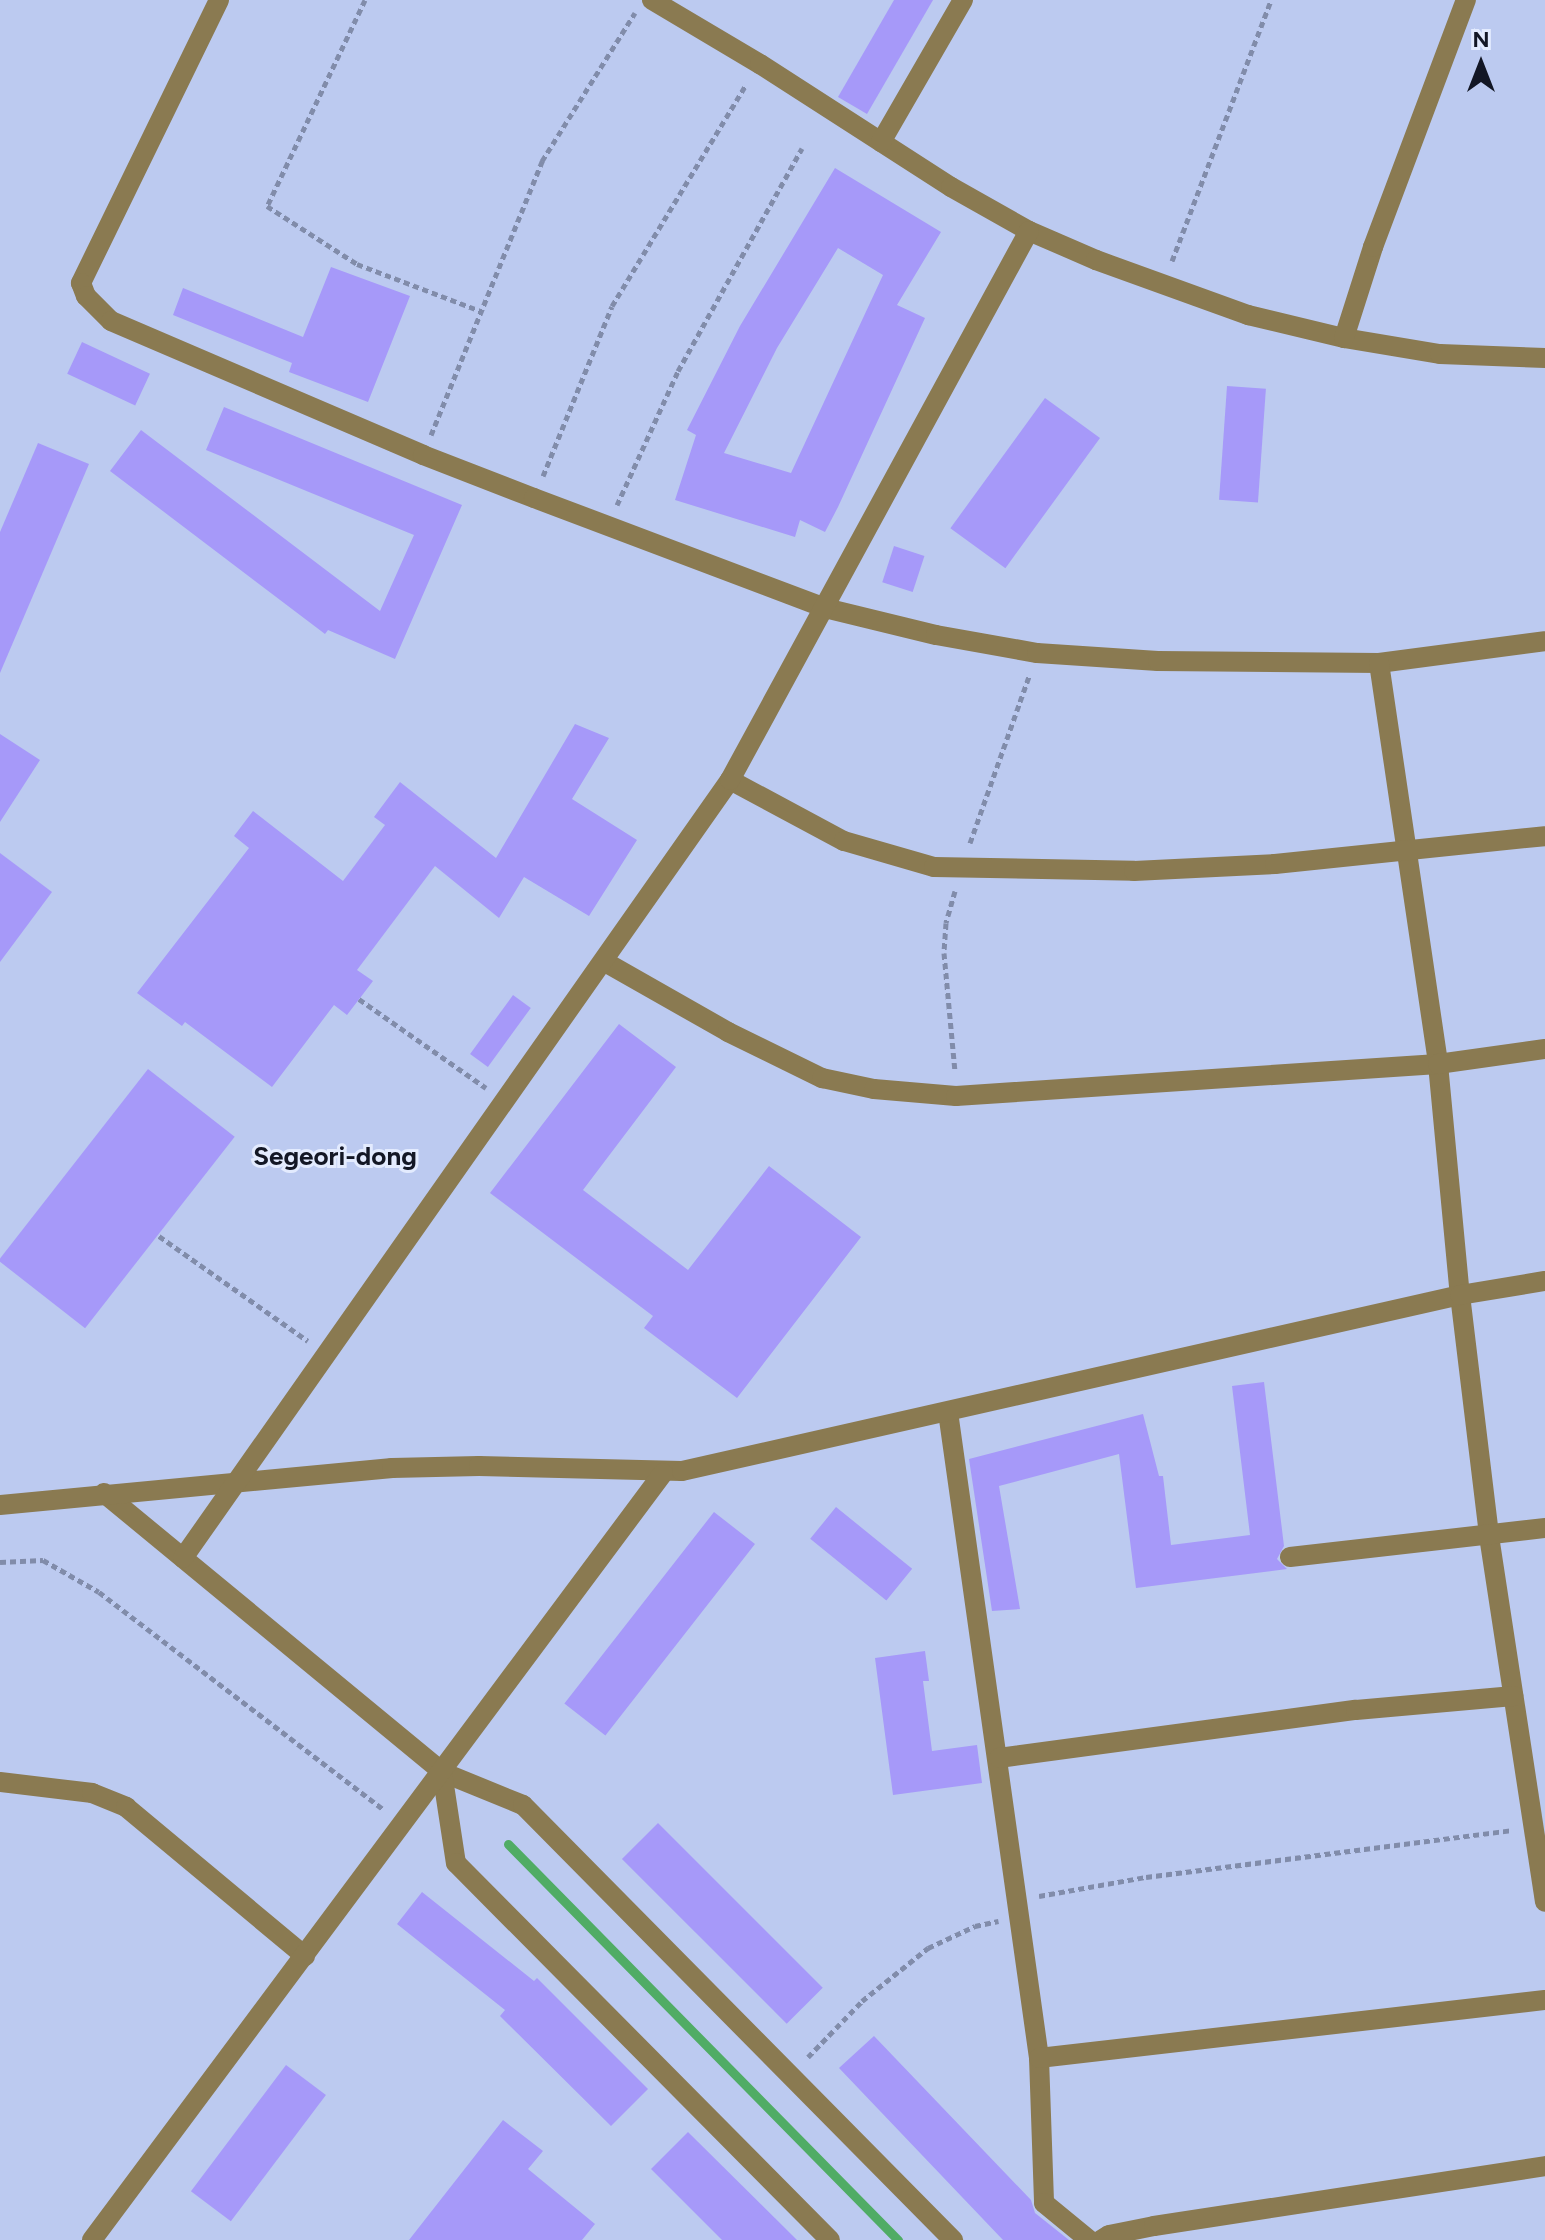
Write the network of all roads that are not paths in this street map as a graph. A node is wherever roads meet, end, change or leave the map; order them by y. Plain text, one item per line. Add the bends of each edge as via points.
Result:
1 (219, 0) edge
2 (652, 0) edge
3 (963, 0) edge
4 (1466, 0) edge
5 (881, 142) junction
6 (1029, 231) junction
7 (1344, 338) junction
8 (1545, 358) edge
9 (825, 608) junction
10 (1545, 641) edge
11 (1379, 663) junction
12 (730, 780) junction
13 (1545, 836) edge
14 (1405, 853) junction
15 (605, 962) junction
16 (1545, 1049) edge
17 (1438, 1064) junction
18 (1545, 1281) edge
19 (1460, 1295) junction
20 (948, 1412) junction
21 (663, 1473) junction
22 (234, 1482) junction
23 (104, 1493) junction
24 (0, 1505) edge
25 (1545, 1528) edge
26 (1489, 1536) junction
27 (1290, 1557) dead end
28 (183, 1558) junction
29 (1513, 1696) junction
30 (999, 1758) junction
31 (442, 1772) junction
32 (0, 1782) edge
33 (1545, 1902) edge
34 (305, 1956) junction
35 (1545, 2000) edge
36 (1039, 2058) junction
37 (1545, 2166) edge
38 (92, 2240) edge
39 (830, 2240) edge
40 (953, 2240) edge
41 (1089, 2240) edge
42 (1101, 2240) edge

1 - 9 street via 87,266 81,283 86,296 111,321 423,455
2 - 5 street
3 - 5 street
4 - 7 street
5 - 6 street
6 - 7 street via 1248,315
6 - 9 street
7 - 8 street via 1440,354
9 - 11 street via 1037,653 1158,661
9 - 12 street
10 - 11 street
11 - 14 street
12 - 14 street via 844,841 934,867 1134,871
12 - 15 street
13 - 14 street
14 - 17 street
15 - 17 street via 822,1078 874,1089 956,1096
15 - 22 street
16 - 17 street
17 - 19 street
18 - 19 street
19 - 20 street
19 - 26 street
20 - 21 street
20 - 30 street
21 - 22 street via 479,1466
21 - 31 street
22 - 23 street
22 - 28 street
23 - 24 street
23 - 28 street
25 - 26 street
26 - 27 street
26 - 29 street
28 - 31 street
29 - 30 street via 1356,1710
29 - 33 street
30 - 36 street
31 - 34 street
31 - 39 street via 456,1863
31 - 40 street via 523,1805
32 - 34 street via 92,1793 126,1807
34 - 38 street
35 - 36 street
36 - 41 street via 1044,2203
37 - 42 street via 1154,2226

